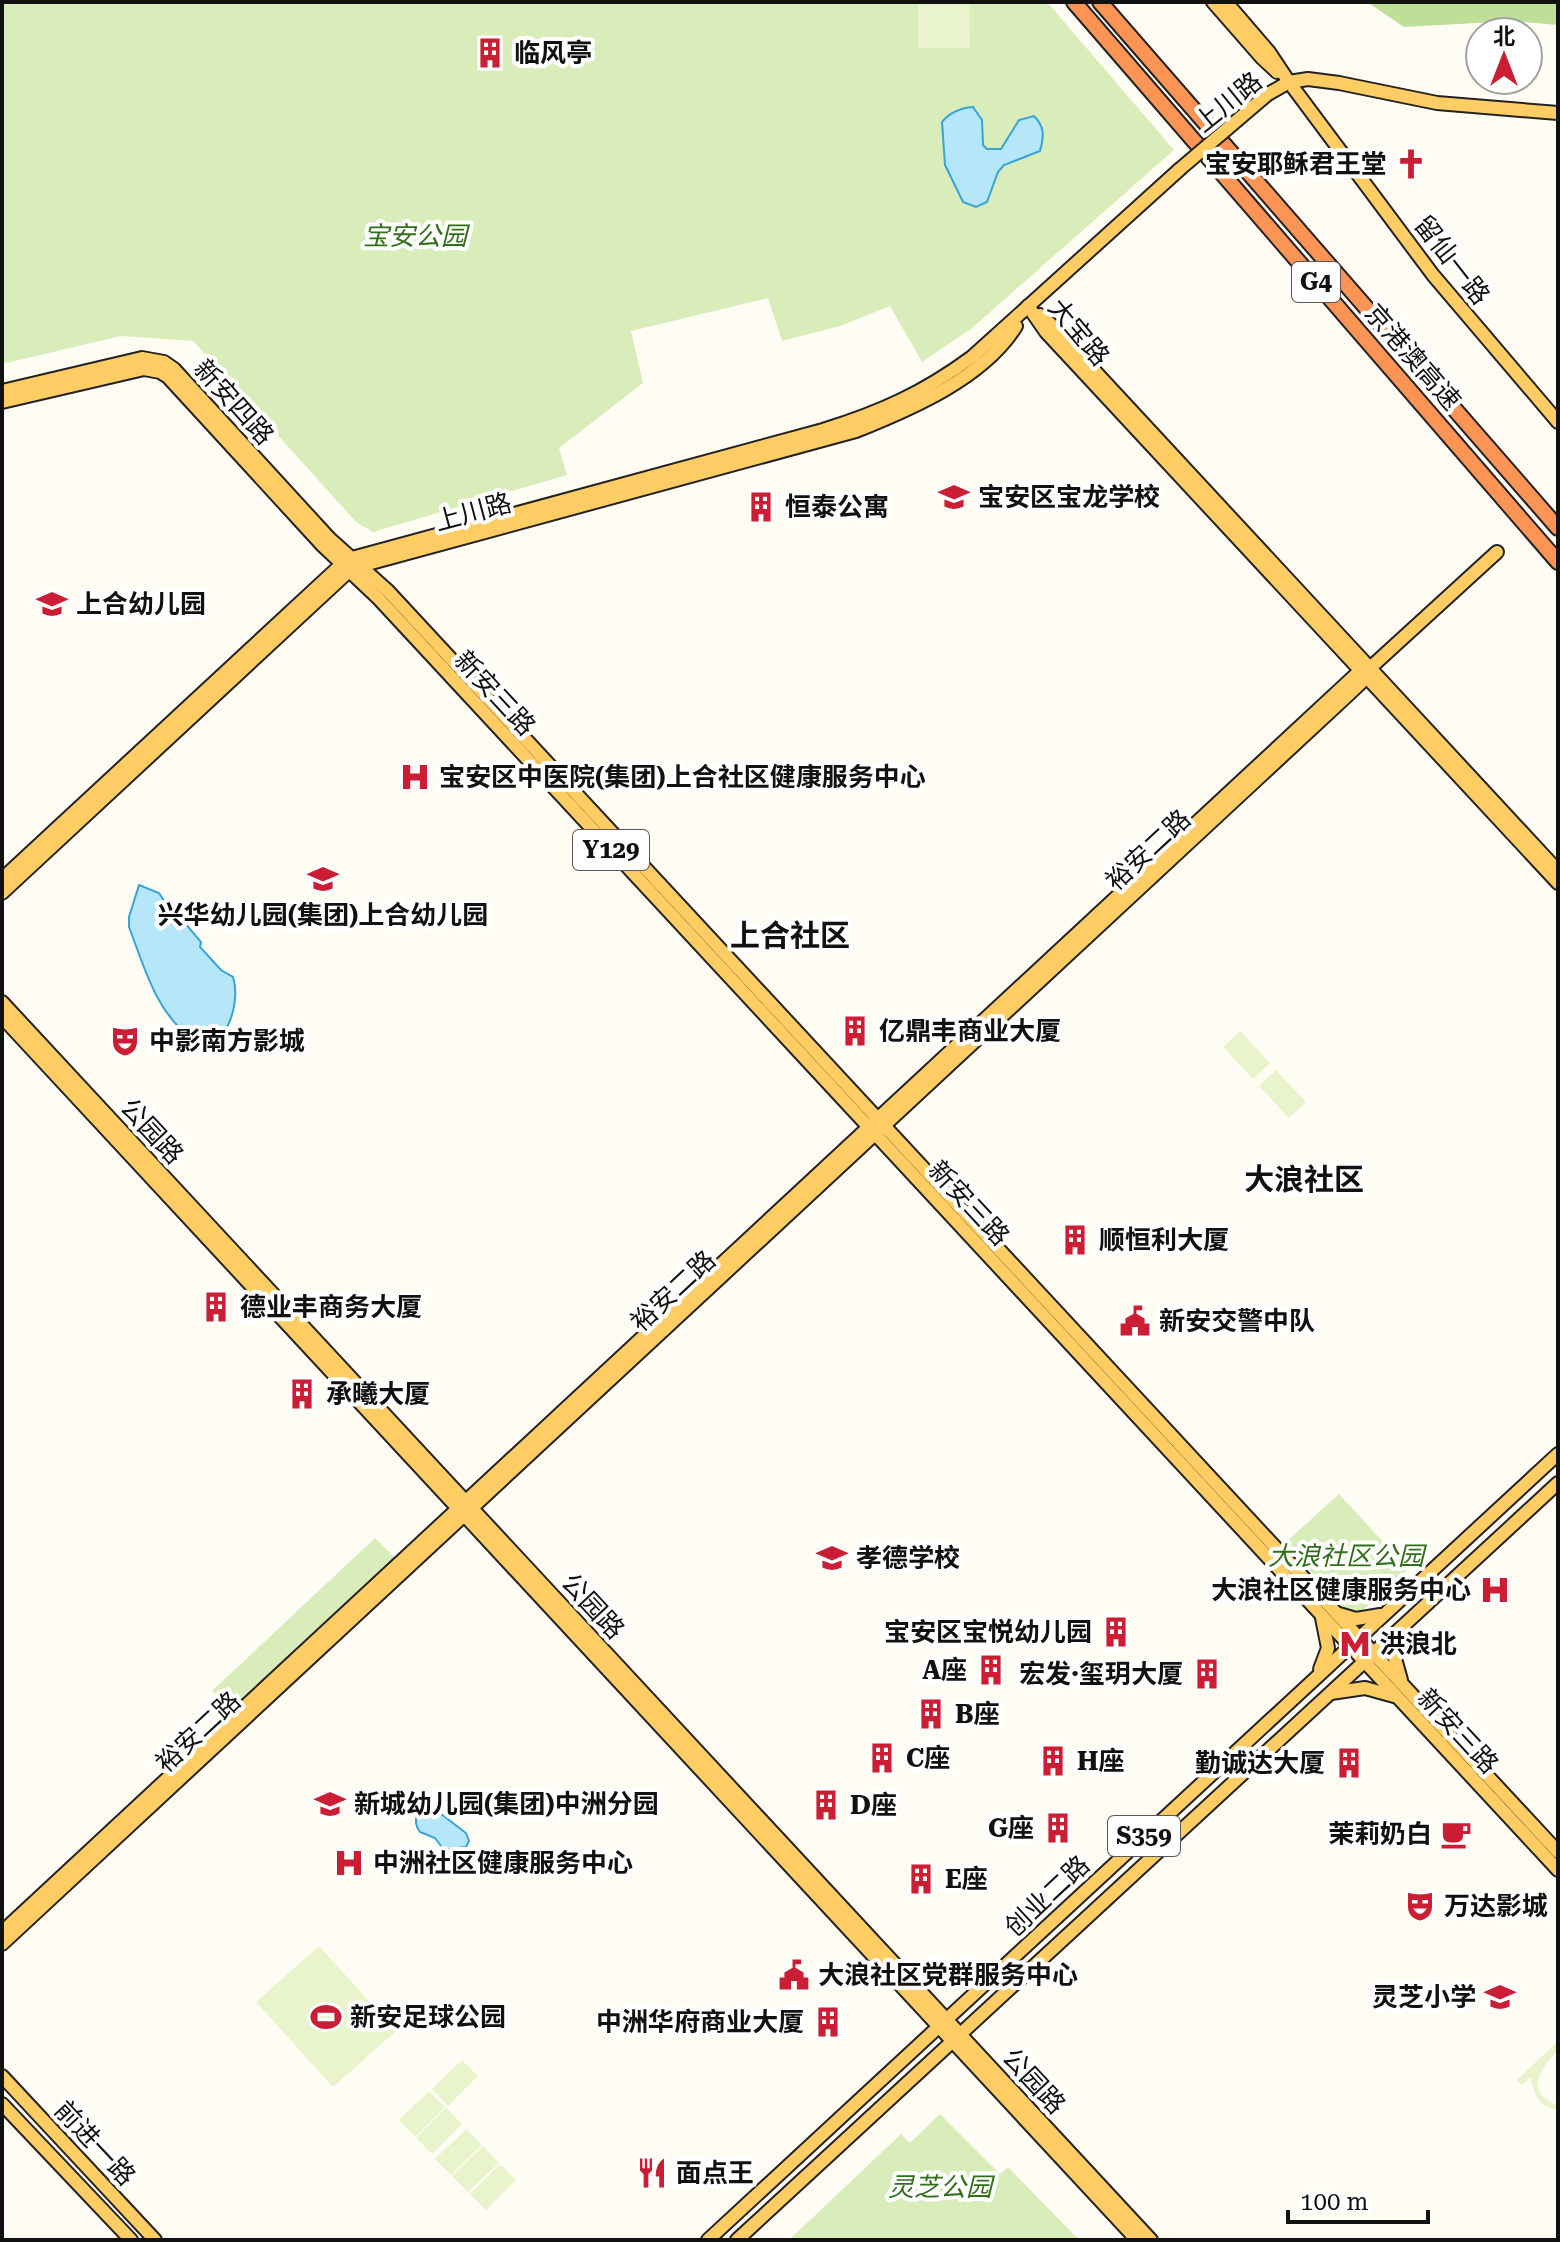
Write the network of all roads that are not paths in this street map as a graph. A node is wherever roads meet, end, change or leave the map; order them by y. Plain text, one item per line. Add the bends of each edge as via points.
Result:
1 (1074, 2) edge
2 (1100, 2) edge
3 (1213, 2) edge
4 (1226, 2) edge
5 (1289, 82) junction
6 (1558, 113) edge
7 (1028, 306) junction
8 (2, 391) edge
9 (2, 402) edge
10 (1558, 422) edge
11 (1558, 528) edge
12 (1497, 552) dead end
13 (1558, 562) edge
14 (350, 565) junction
15 (1366, 672) junction
16 (1558, 871) edge
17 (2, 879) edge
18 (1558, 883) edge
19 (2, 893) edge
20 (2, 1002) edge
21 (2, 1017) edge
22 (876, 1126) junction
23 (1558, 1454) edge
24 (1558, 1483) edge
25 (465, 1508) junction
26 (1386, 1612) junction
27 (1336, 1614) junction
28 (1321, 1615) junction
29 (1403, 1626) junction
30 (1354, 1642) junction
31 (1369, 1657) junction
32 (1315, 1679) junction
33 (1401, 1692) junction
34 (1330, 1694) junction
35 (1558, 1852) edge
36 (1558, 1870) edge
37 (2, 1932) edge
38 (2, 1944) edge
39 (942, 2023) junction
40 (956, 2038) junction
41 (2, 2076) edge
42 (2, 2104) edge
43 (29, 2105) junction
44 (15, 2117) junction
45 (131, 2240) edge
46 (155, 2240) edge
47 (708, 2240) edge
48 (737, 2240) edge
49 (1137, 2240) edge
50 (1151, 2240) edge

1 - 13 highway, 京港澳高速 / G4
2 - 11 highway, 京港澳高速 / G4
3 - 5 main road
4 - 5 main road
5 - 6 main road, 上川路 via 1308,79 1437,103
5 - 7 main road, 上川路, bridge via 1180,169
5 - 10 main road, 留仙一路 via 1433,275
7 - 14 main road, 上川路 via 941,380 886,409
7 - 15 main road, 大宝路 via 1053,326
8 - 14 main road, 新安四路 / Y129 via 142,358 164,362
9 - 14 main road, 新安四路 / Y129 via 144,369 160,372
12 - 15 main road, 裕安二路
14 - 17 main road, 上川路
14 - 19 main road, 上川路
14 - 22 main road, 新安三路 / Y129
15 - 16 main road, 大宝路
15 - 18 main road, 大宝路
15 - 22 main road, 裕安二路
20 - 25 main road, 公园路
21 - 25 main road, 公园路
22 - 25 main road, 裕安二路
22 - 27 main road, 新安三路
22 - 28 main road, 新安三路
23 - 26 main road, 创业二路 / S359
24 - 29 main road, 创业二路 / S359
25 - 37 main road, 裕安二路
25 - 38 main road, 裕安二路
25 - 39 main road, 公园路
26 - 27 main road via 1366,1619
26 - 30 main road, 创业二路 / S359
27 - 30 main road, 新安三路
28 - 30 main road, 新安三路
28 - 32 main road via 1328,1648
29 - 31 main road, 创业二路 / S359
29 - 33 main road via 1394,1655
30 - 31 main road, 新安三路
30 - 32 main road, 创业二路 / S359
31 - 33 main road, 新安三路
31 - 34 main road, 创业二路 / S359
32 - 39 main road, 创业二路 / S359
33 - 34 main road via 1365,1688
33 - 35 main road, 新安三路
33 - 36 main road, 新安三路
34 - 40 main road, 创业二路 / S359
39 - 40 main road, 公园路
39 - 47 main road, 创业二路 / S359
40 - 48 main road, 创业二路 / S359
40 - 49 main road, 公园路
40 - 50 main road, 公园路
41 - 43 main road, 前进一路
42 - 44 main road, 前进一路
43 - 44 main road via 17,2104
43 - 46 main road, 前进一路
44 - 45 main road, 前进一路

